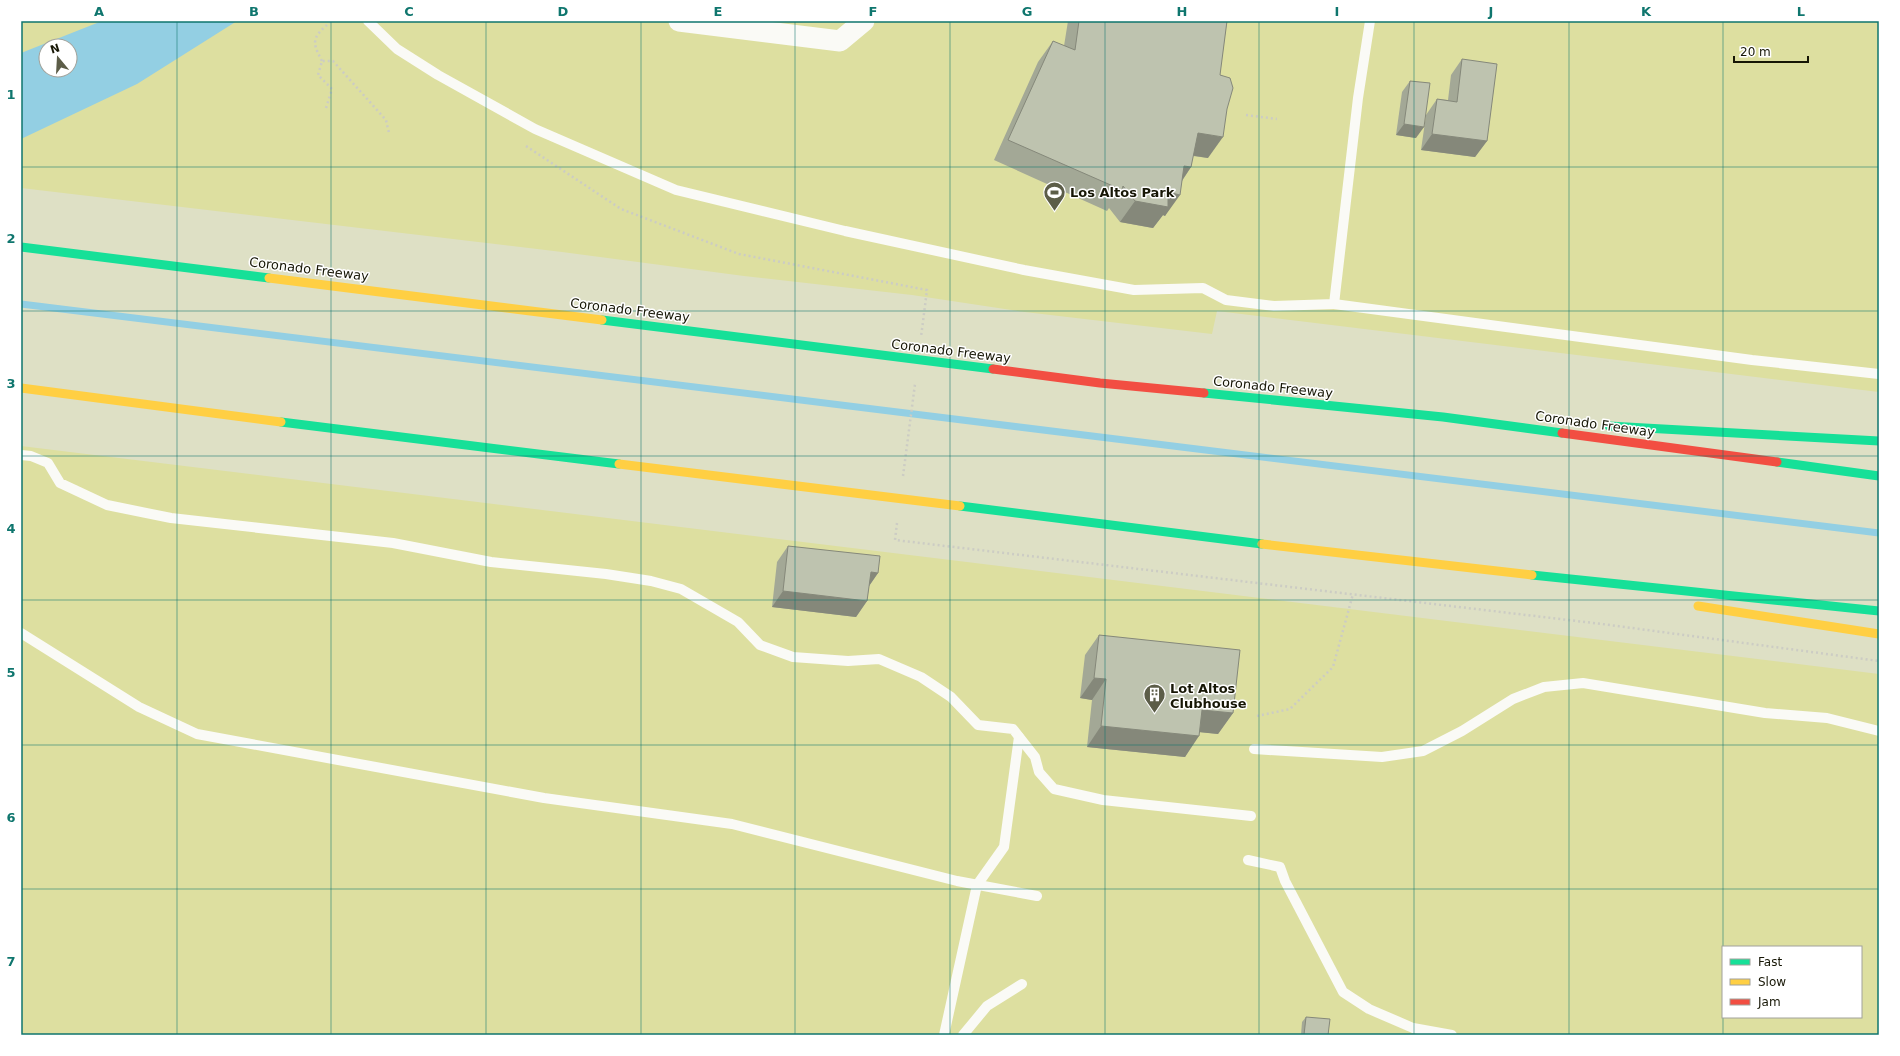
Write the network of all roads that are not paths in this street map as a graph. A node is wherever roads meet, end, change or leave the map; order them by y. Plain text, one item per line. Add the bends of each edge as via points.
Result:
1 (368, 21) edge
2 (679, 21) edge
3 (864, 21) edge
4 (1370, 21) edge
5 (21, 246) edge
6 (1334, 304) junction
7 (1879, 374) edge
8 (21, 388) edge
9 (1443, 417) junction
10 (1562, 423) dead end
11 (1601, 426) dead end
12 (1879, 442) edge
13 (21, 455) edge
14 (1879, 476) edge
15 (1392, 560) junction
16 (1612, 593) dead end
17 (1691, 605) dead end
18 (1879, 611) edge
19 (21, 633) edge
20 (1879, 634) edge
21 (1879, 731) edge
22 (1019, 737) junction
23 (1254, 749) dead end
24 (1251, 816) dead end
25 (1248, 860) dead end
26 (977, 885) junction
27 (1037, 896) dead end
28 (1022, 984) dead end
29 (944, 1035) edge
30 (962, 1035) edge
31 (1452, 1035) edge

1 - 6 lane via 409,56 535,128 676,190 845,231 1024,270 1134,290 1203,288 1226,300 1274,306
2 - 3 street via 840,40
4 - 6 lane via 1358,98
5 - 9 highway, Coronado Freeway via 1100,383
6 - 7 lane via 1744,359
8 - 15 highway
9 - 10 highway
9 - 14 highway, Coronado Freeway
11 - 12 highway
13 - 22 lane via 32,456 48,463 60,483 106,505 171,518 393,543 491,562 606,574 681,589 738,622 760,645 792,657 848,661 879,659 921,677 951,698 978,724 1013,729
15 - 16 highway
15 - 18 highway
17 - 20 highway
19 - 26 lane via 139,707 197,734 544,798 732,824
21 - 23 lane via 1827,718 1766,713 1583,683 1544,687 1513,699 1462,731 1423,751 1382,757
22 - 24 lane via 1035,757 1039,772 1054,789 1103,800
22 - 26 lane via 1004,847
25 - 31 lane via 1280,868 1343,992 1370,1009 1413,1028
26 - 27 lane
26 - 29 lane
28 - 30 lane via 987,1006

